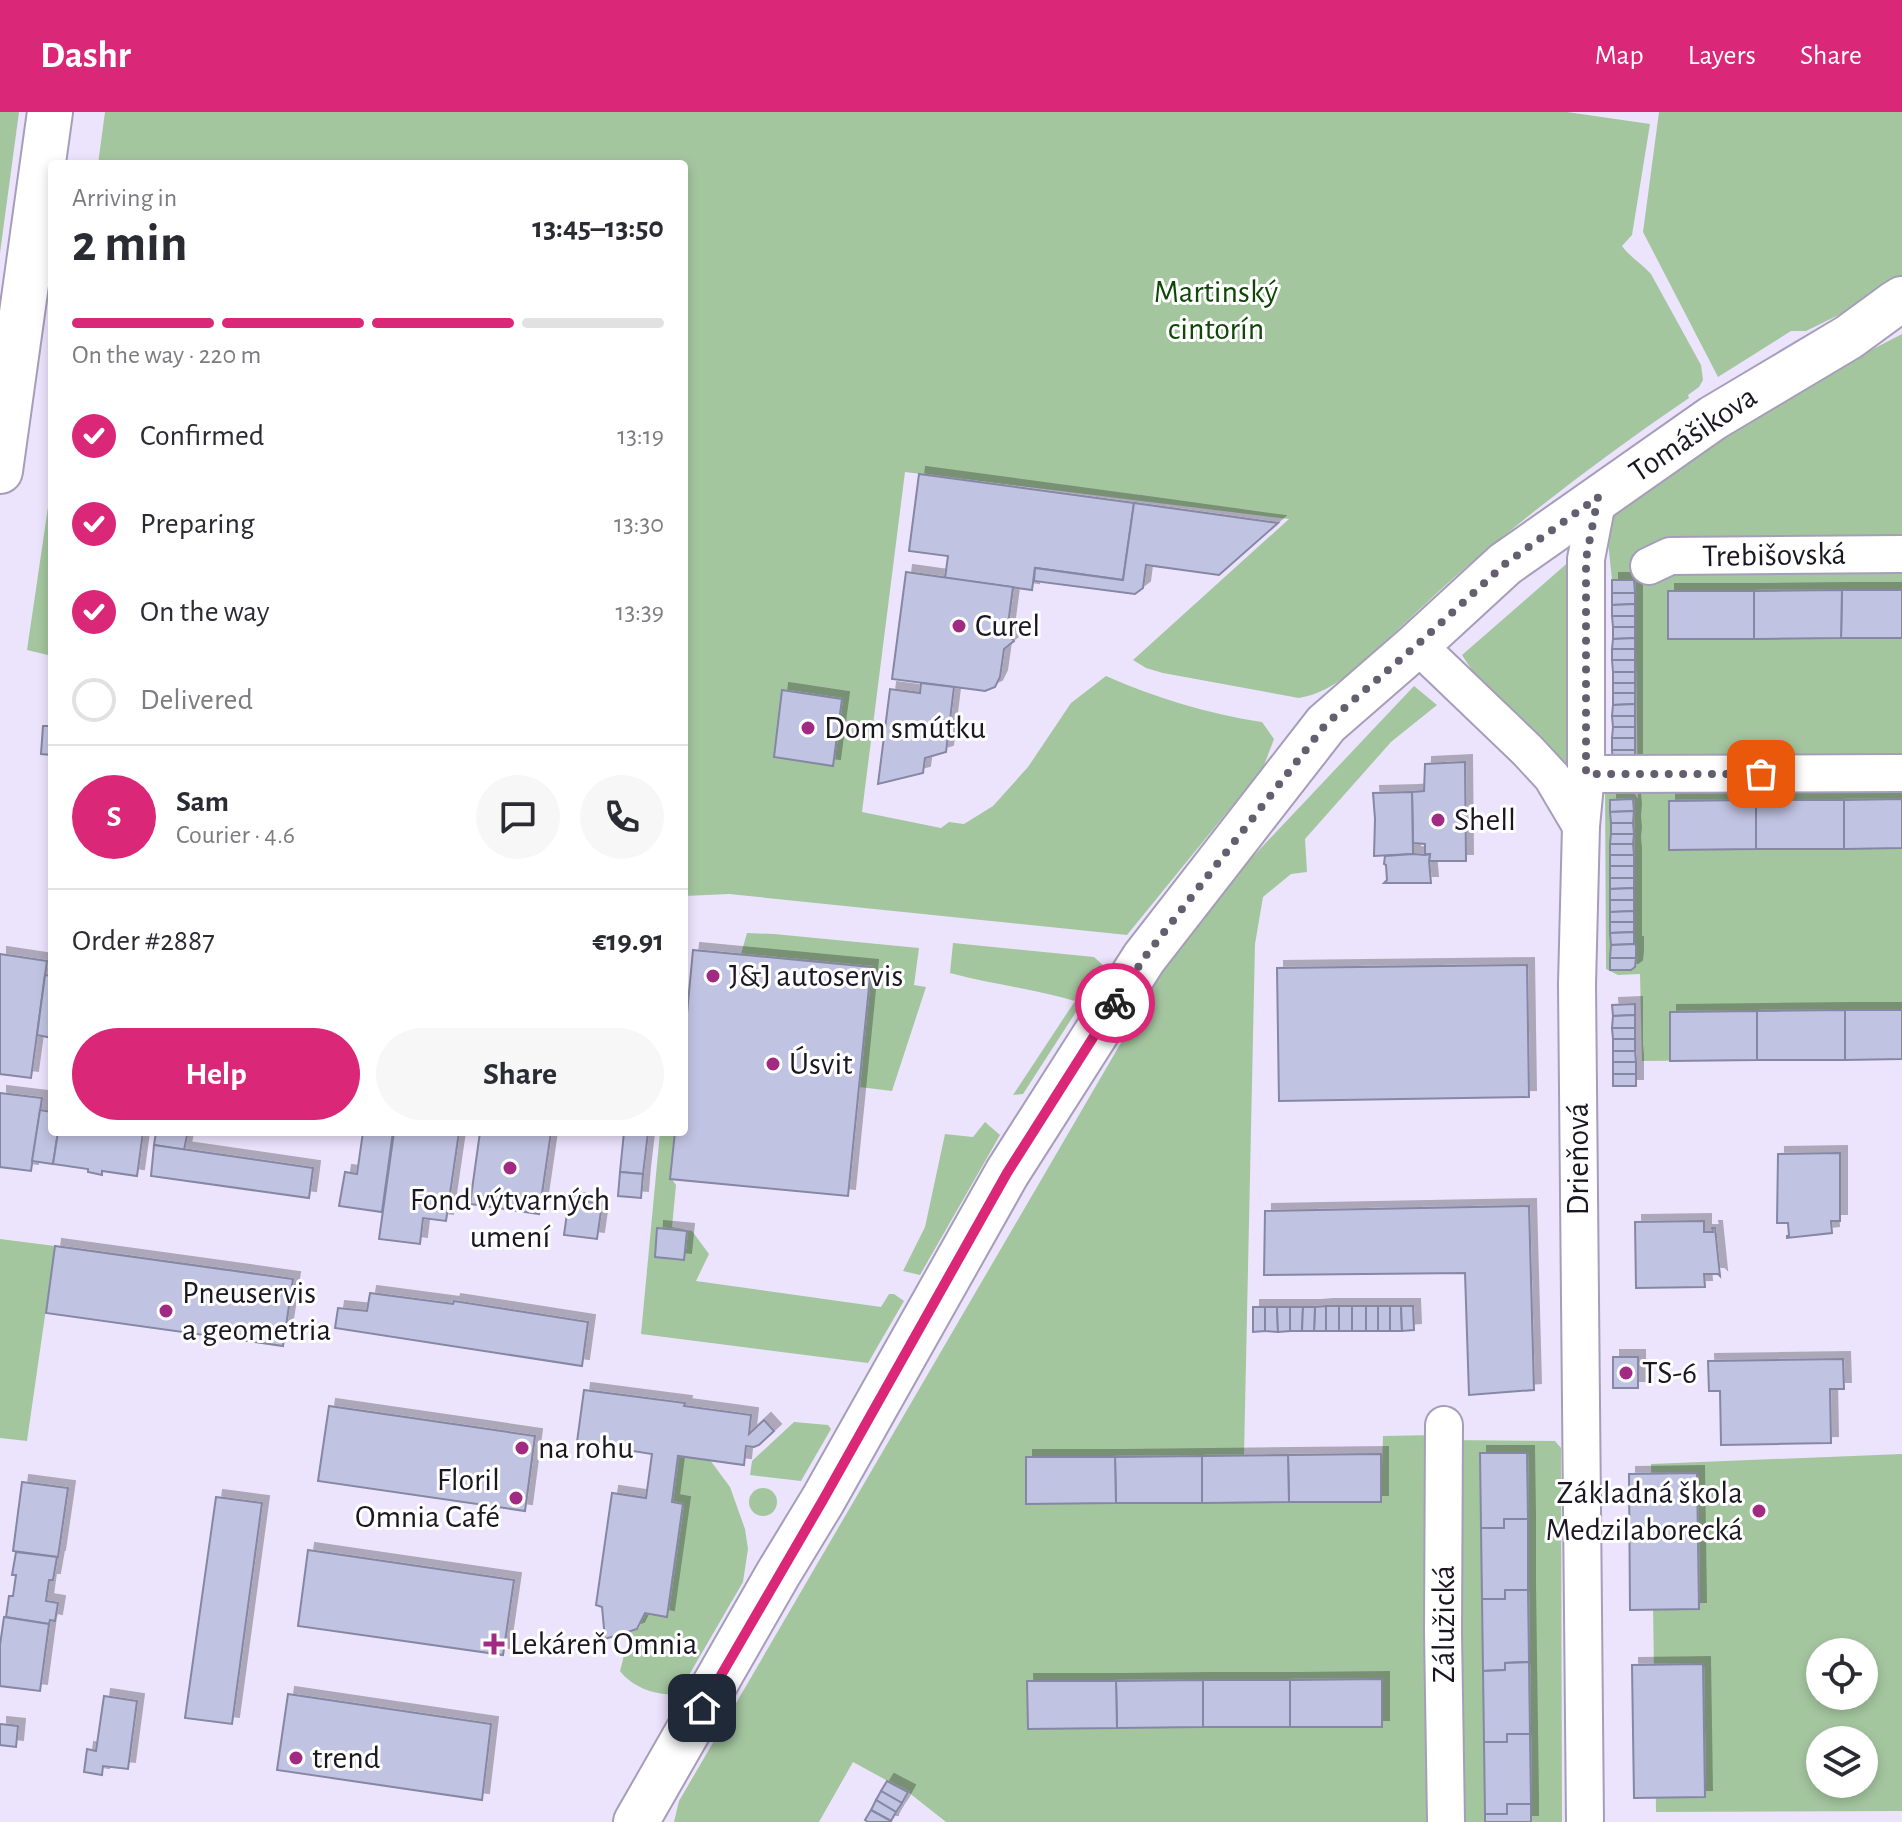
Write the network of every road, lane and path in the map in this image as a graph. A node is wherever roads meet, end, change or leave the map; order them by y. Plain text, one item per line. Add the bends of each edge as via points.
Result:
1 (50, 112) edge
2 (1902, 299) edge
3 (1902, 326) edge
4 (1849, 337) junction
5 (0, 471) edge
6 (1598, 497) junction
7 (1902, 554) edge
8 (1649, 566) dead end
9 (1418, 644) junction
10 (1902, 773) edge
11 (1586, 774) junction
12 (1581, 826) junction
13 (1444, 1425) dead end
14 (636, 1822) edge
15 (1446, 1822) edge
16 (1585, 1822) edge

1 - 5 main road
2 - 4 main road, Tomášikova
3 - 4 main road, Tomášikova
4 - 6 main road, Tomášikova via 1713,418
6 - 9 main road, Tomášikova via 1505,564
6 - 11 street, Drieňová via 1586,559
7 - 8 street, Trebišovská via 1670,556
9 - 12 street via 1552,777
9 - 14 main road, Tomášikova via 1326,724 1144,958 1007,1173
10 - 11 street
11 - 12 street, Drieňová
12 - 16 street, Drieňová via 1577,984
13 - 15 street, Zálužická

